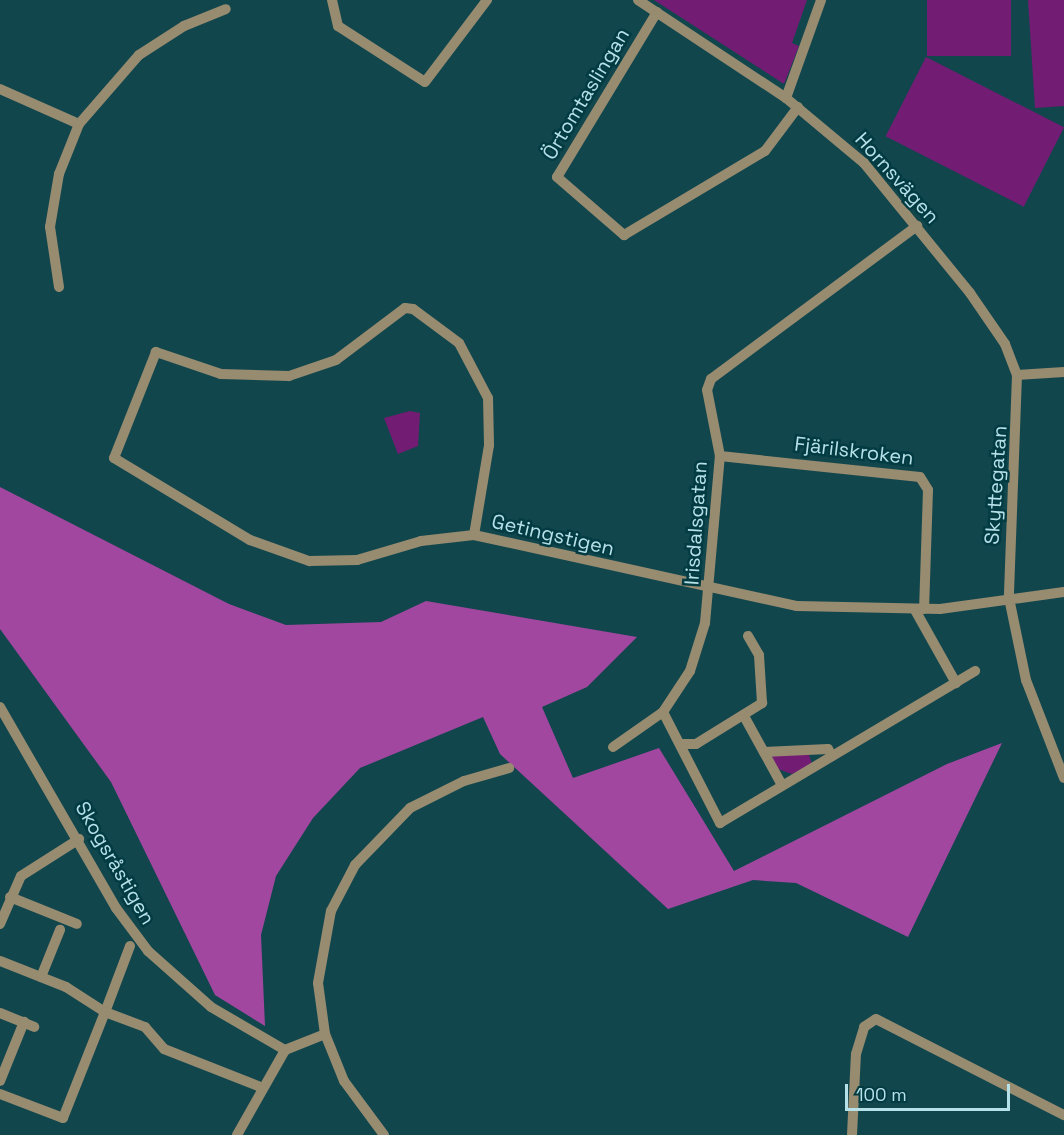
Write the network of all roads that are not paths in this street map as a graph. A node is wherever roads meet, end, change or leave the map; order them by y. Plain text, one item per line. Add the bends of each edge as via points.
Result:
1 (332, 0) edge
2 (487, 0) edge
3 (638, 0) edge
4 (821, 0) edge
5 (226, 9) dead end
6 (657, 12) junction
7 (0, 89) edge
8 (786, 99) junction
9 (798, 107) junction
10 (79, 124) junction
11 (917, 226) junction
12 (59, 287) dead end
13 (1064, 372) edge
14 (1017, 375) junction
15 (720, 456) junction
16 (474, 535) junction
17 (712, 585) junction
18 (1064, 592) edge
19 (1009, 598) junction
20 (920, 610) junction
21 (748, 636) dead end
22 (975, 671) dead end
23 (956, 683) junction
24 (0, 707) edge
25 (663, 712) junction
26 (744, 716) junction
27 (681, 744) junction
28 (613, 747) dead end
29 (764, 752) junction
30 (832, 756) junction
31 (509, 768) dead end
32 (1064, 778) edge
33 (782, 785) junction
34 (79, 839) junction
35 (10, 897) junction
36 (0, 924) edge
37 (77, 924) dead end
38 (60, 930) dead end
39 (130, 946) dead end
40 (0, 961) edge
41 (41, 976) junction
42 (105, 1012) junction
43 (0, 1013) edge
44 (325, 1034) junction
45 (285, 1050) junction
46 (0, 1081) edge
47 (263, 1088) junction
48 (0, 1094) edge
49 (1064, 1114) edge
50 (237, 1135) edge
51 (384, 1135) edge
52 (852, 1135) edge

1 - 2 street via 338,26 425,82
3 - 6 street, Hornsvägen
4 - 8 street
5 - 10 street via 184,26 139,55
6 - 8 street, Hornsvägen
6 - 9 street, Örtomtaslingan via 557,177 624,235 765,151
7 - 10 street
8 - 9 street, Hornsvägen
9 - 11 street, Hornsvägen via 864,164
10 - 12 street via 59,174 50,226
11 - 14 street, Hornsvägen via 1005,344
11 - 15 street, Irisdalsgatan via 716,371 707,390
13 - 14 street
14 - 19 street, Skyttegatan
15 - 17 street, Irisdalsgatan
15 - 20 street, Fjärilskroken via 920,477 928,490
16 - 16 street, Getingstigen via 439,537 332,564 288,558 250,540 114,458 156,352 221,374 289,376 336,360 405,308 413,309 459,343 488,398 489,445
16 - 17 street, Getingstigen
17 - 20 street, Getingstigen via 797,606
17 - 25 street, Irisdalsgatan via 690,671
18 - 19 street
19 - 20 street, Getingstigen
19 - 32 street, Skyttegatan via 1036,712
20 - 23 street
21 - 26 street via 759,655 764,684 762,703
22 - 23 street
23 - 30 street
24 - 34 street, Skogsråstigen
25 - 27 street
25 - 28 street, Irisdalsgatan
26 - 27 street via 696,744
26 - 29 street
27 - 33 street via 681,756 720,823
29 - 30 street via 828,749
29 - 33 street
30 - 33 street
31 - 44 street via 432,794 387,827 355,865 323,936 318,983
34 - 35 street via 21,876
34 - 45 street, Skogsråstigen via 116,908 166,971 211,1007
35 - 36 street
35 - 37 street
38 - 41 street
39 - 42 street
40 - 41 street
41 - 42 street
42 - 47 street via 145,1027 164,1049
42 - 48 street via 63,1119
43 - 46 street via 29,1024
44 - 45 street
44 - 51 street via 344,1081
45 - 47 street
47 - 50 street
49 - 52 street via 876,1019 864,1027 856,1054

